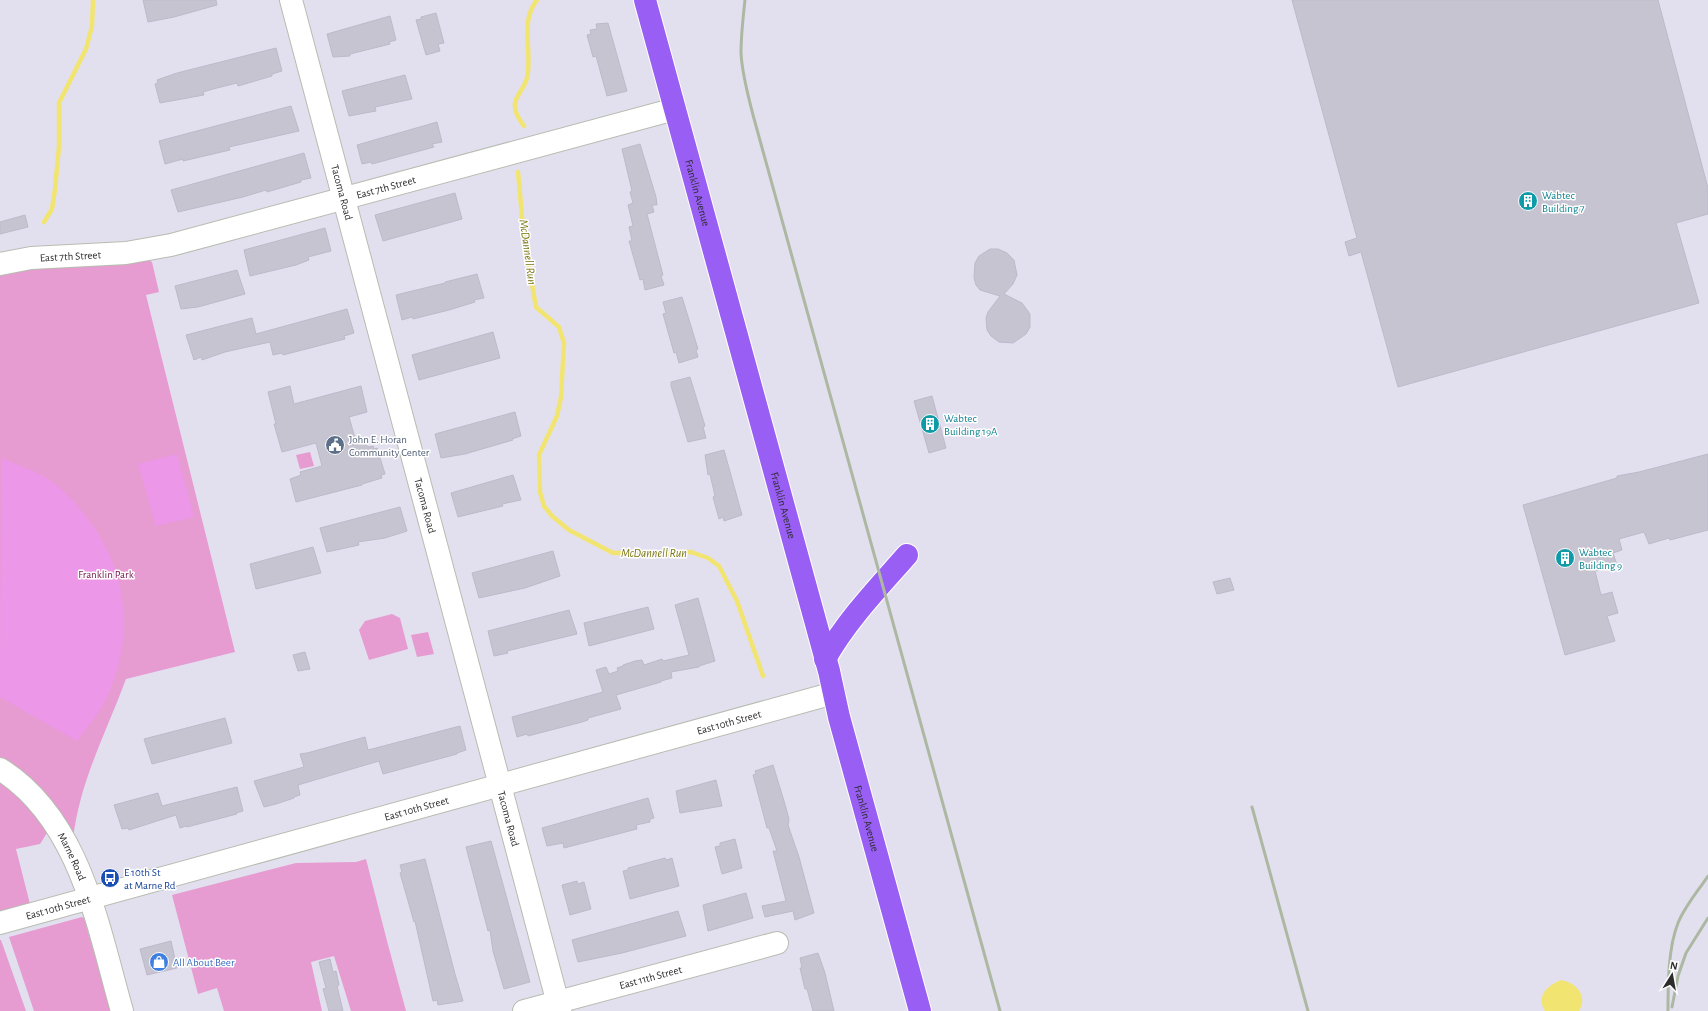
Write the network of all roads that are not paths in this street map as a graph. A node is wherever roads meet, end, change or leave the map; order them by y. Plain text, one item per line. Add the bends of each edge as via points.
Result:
1 (291, 0) edge
2 (645, 0) edge
3 (674, 109) junction
4 (343, 199) junction
5 (0, 264) edge
6 (907, 555) dead end
7 (825, 658) junction
8 (834, 693) junction
9 (0, 769) edge
10 (499, 784) junction
11 (90, 898) junction
12 (0, 923) edge
13 (777, 943) dead end
14 (559, 1006) edge
15 (122, 1011) edge
16 (524, 1011) edge
17 (920, 1011) edge

1 - 4 street, Tacoma Road
2 - 3 main road, Franklin Avenue
3 - 4 street, East 7th Street
3 - 7 main road, Franklin Avenue
4 - 5 street, East 7th Street via 146,251 37,257
4 - 10 street, Tacoma Road
6 - 7 main road via 847,625
7 - 8 main road, Franklin Avenue
8 - 10 street, East 10th Street
8 - 17 main road, Franklin Avenue
9 - 11 street, Marne Road via 28,789 54,823 78,867
10 - 11 street, East 10th Street
10 - 14 street, Tacoma Road
11 - 12 street, East 10th Street
11 - 15 street, Marne Road
13 - 14 street, East 11th Street
14 - 16 street, East 11th Street

